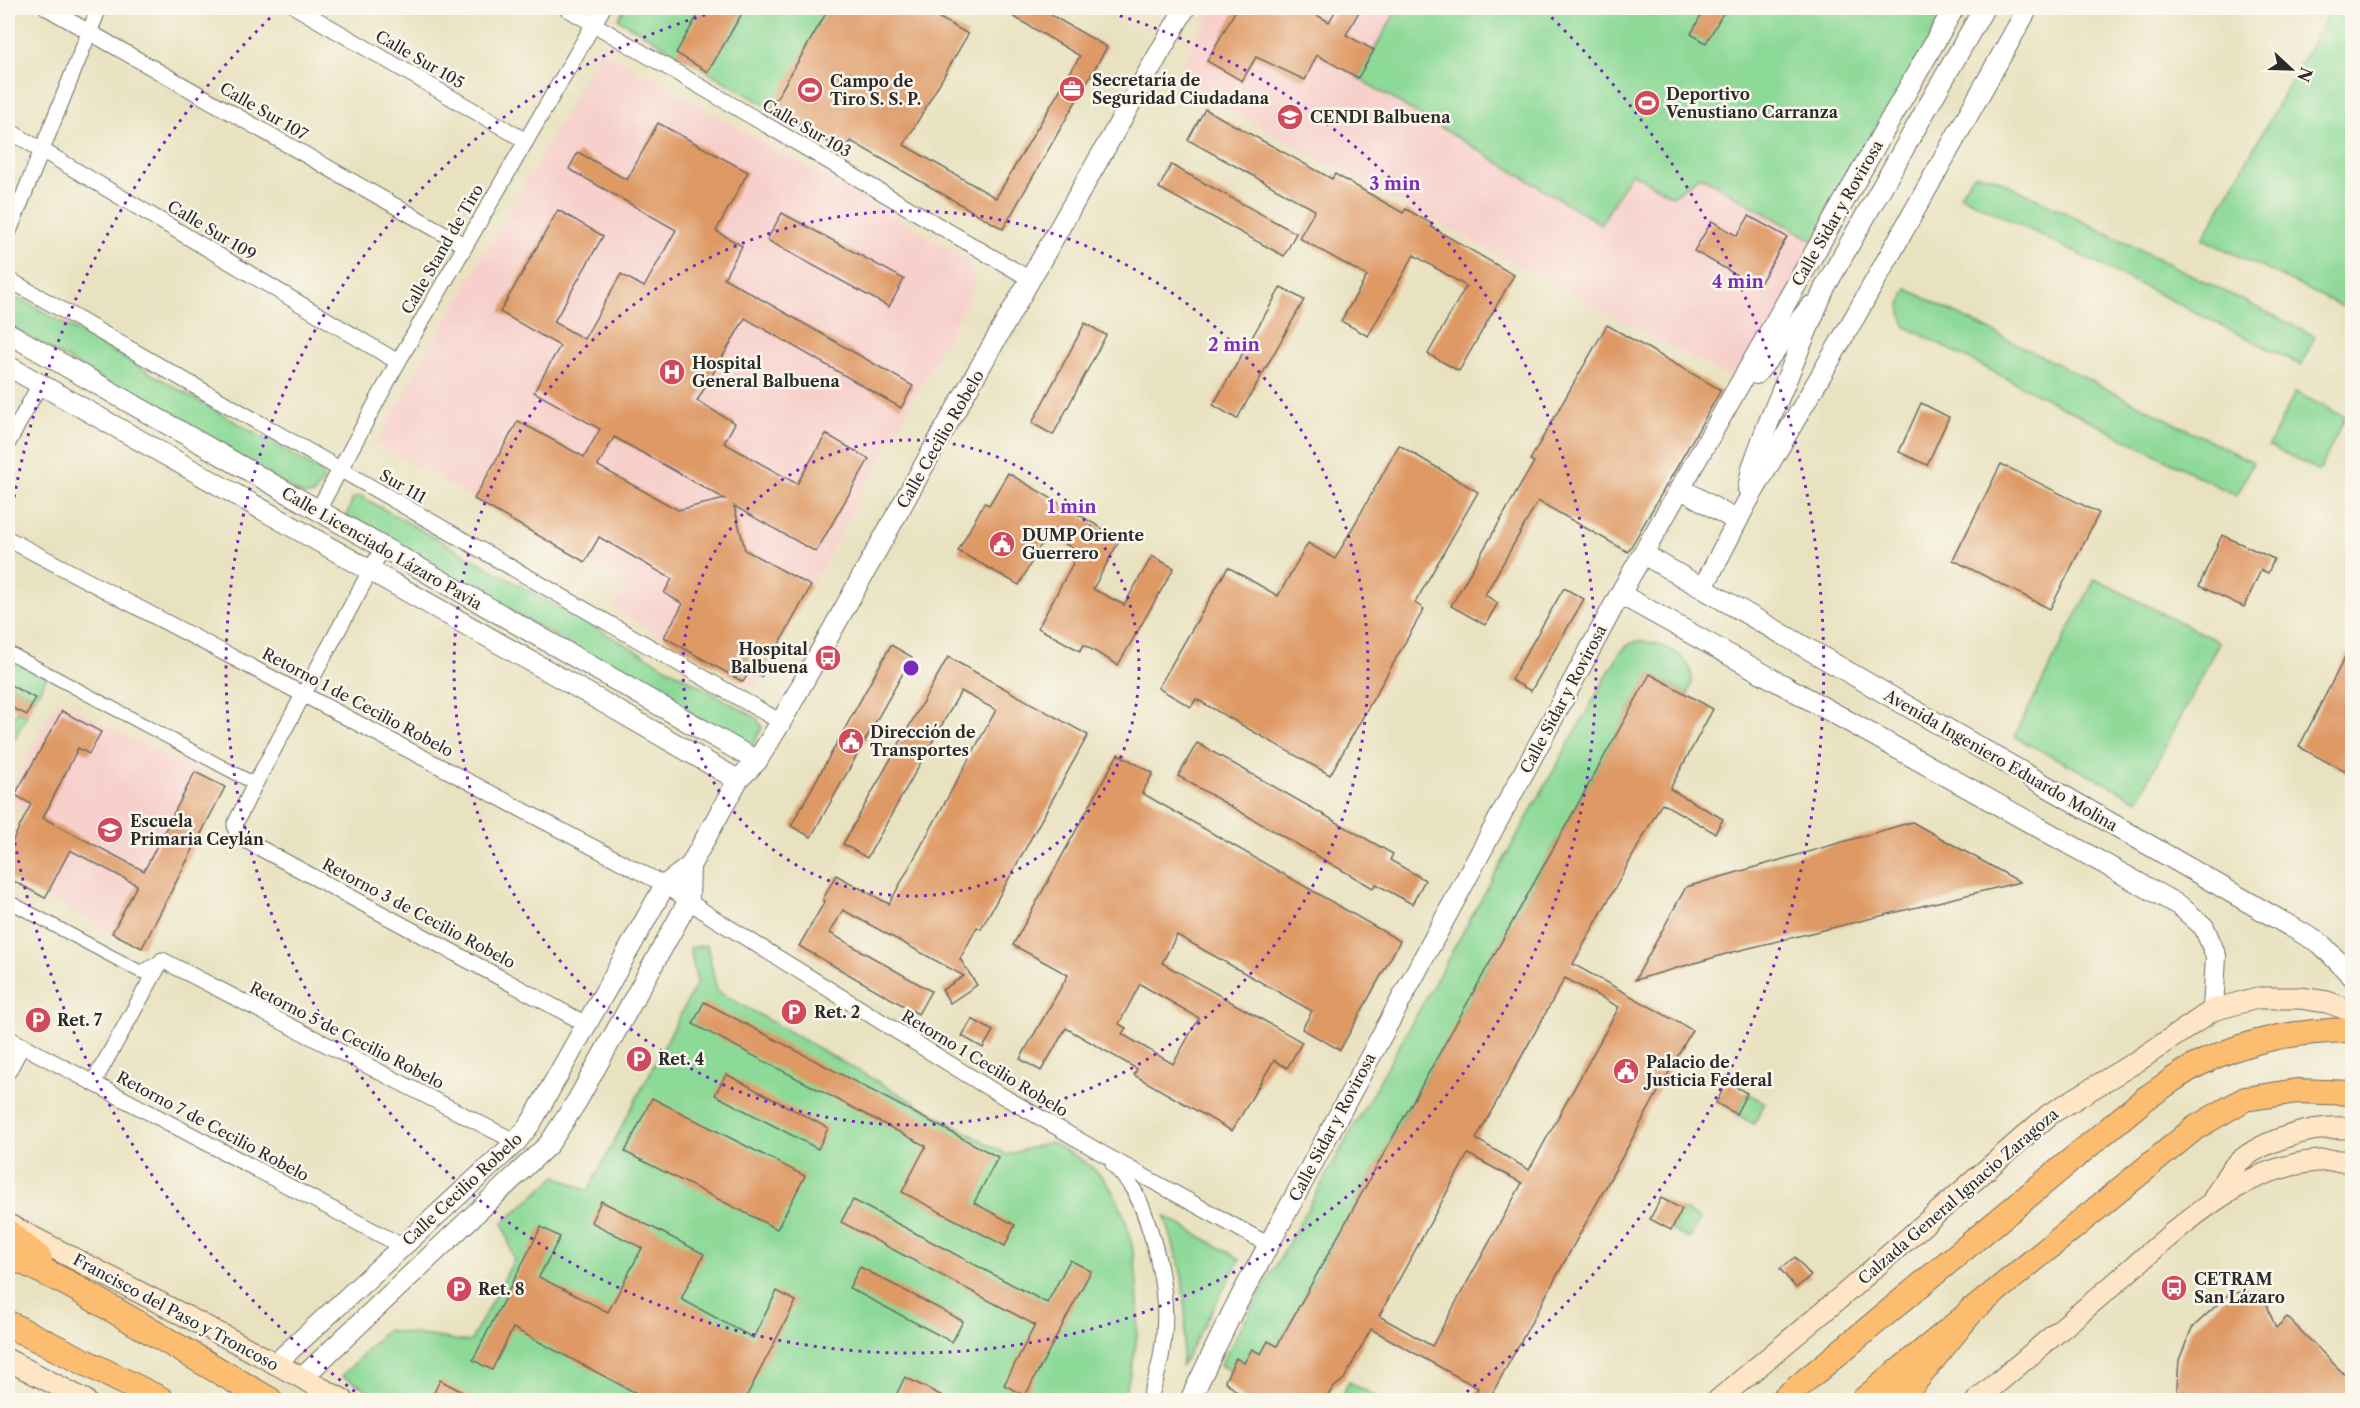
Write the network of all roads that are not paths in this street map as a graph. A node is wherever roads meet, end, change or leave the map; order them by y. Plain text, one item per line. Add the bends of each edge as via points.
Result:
1 (47, 8) edge
2 (99, 8) edge
3 (297, 8) edge
4 (566, 8) edge
5 (603, 8) edge
6 (1185, 8) edge
7 (1954, 8) edge
8 (1984, 8) edge
9 (2028, 8) edge
10 (594, 24) junction
11 (89, 32) junction
12 (8, 130) edge
13 (525, 141) junction
14 (41, 150) junction
15 (8, 234) edge
16 (464, 245) junction
17 (8, 279) edge
18 (1030, 279) junction
19 (1825, 287) junction
20 (8, 333) edge
21 (398, 362) junction
22 (8, 366) edge
23 (39, 384) junction
24 (1717, 424) junction
25 (8, 443) edge
26 (339, 469) junction
27 (1680, 488) junction
28 (317, 512) junction
29 (1742, 512) junction
30 (8, 539) edge
31 (382, 549) junction
32 (1643, 554) junction
33 (369, 571) junction
34 (1703, 588) junction
35 (1620, 594) junction
36 (8, 652) edge
37 (303, 694) junction
38 (781, 722) junction
39 (757, 761) junction
40 (738, 780) junction
41 (255, 784) junction
42 (690, 866) junction
43 (665, 885) junction
44 (689, 900) junction
45 (8, 901) edge
46 (162, 960) junction
47 (2352, 976) edge
48 (2213, 1010) junction
49 (2352, 1011) edge
50 (586, 1024) junction
51 (2352, 1030) edge
52 (8, 1038) edge
53 (22, 1046) junction
54 (8, 1072) edge
55 (93, 1083) junction
56 (552, 1086) junction
57 (2297, 1091) junction
58 (2352, 1093) edge
59 (577, 1101) junction
60 (2352, 1110) edge
61 (2352, 1129) edge
62 (516, 1142) junction
63 (1105, 1155) junction
64 (2352, 1162) edge
65 (2212, 1201) junction
66 (8, 1225) edge
67 (8, 1233) edge
68 (1269, 1245) junction
69 (402, 1246) junction
70 (8, 1254) edge
71 (363, 1281) junction
72 (69, 1284) junction
73 (384, 1302) junction
74 (1971, 1311) junction
75 (8, 1324) edge
76 (8, 1360) edge
77 (275, 1364) junction
78 (302, 1378) junction
79 (85, 1401) edge
80 (161, 1401) edge
81 (270, 1401) edge
82 (343, 1401) edge
83 (1149, 1401) edge
84 (1190, 1401) edge
85 (1718, 1401) edge
86 (1782, 1401) edge
87 (1863, 1401) edge
88 (1896, 1401) edge
89 (1977, 1401) edge

1 - 11 street, Calle Sur 107
2 - 11 street
3 - 13 street, Calle Sur 105
4 - 10 street, Calle Sur 103
5 - 10 street, Calle Stand de Tiro
6 - 18 street, Calle Cecilio Robelo
7 - 24 street, Calle Sidar y Rovirosa
8 - 19 street, Calle Sidar y Rovirosa
9 - 29 street
10 - 13 street, Calle Stand de Tiro
10 - 18 street, Calle Sur 103
11 - 14 street
11 - 16 street, Calle Sur 107
12 - 14 street, Calle Sur 109
13 - 16 street, Calle Stand de Tiro
14 - 15 street
14 - 21 street, Calle Sur 109
16 - 21 street, Calle Stand de Tiro
17 - 26 street, Sur 111
18 - 38 street, Calle Cecilio Robelo
19 - 24 street
19 - 29 street via 1756,457
20 - 28 street, Calle Licenciado Lázaro Pavia
21 - 26 street, Calle Stand de Tiro
22 - 23 street, Calle Licenciado Lázaro Pavia
23 - 25 street
23 - 33 street, Calle Licenciado Lázaro Pavia
24 - 27 street, Calle Sidar y Rovirosa
26 - 28 street, Calle Stand de Tiro
26 - 38 street, Sur 111
27 - 29 street
27 - 32 street, Calle Sidar y Rovirosa
28 - 31 street, Calle Licenciado Lázaro Pavia
29 - 34 street
30 - 37 street, Retorno 1 de Cecilio Robelo
31 - 33 street
31 - 39 street, Calle Licenciado Lázaro Pavia
32 - 34 street, Avenida Ingeniero Eduardo Molina
32 - 35 street, Calle Sidar y Rovirosa
33 - 37 street
33 - 40 street, Calle Licenciado Lázaro Pavia
34 - 47 street, Avenida Ingeniero Eduardo Molina via 2321,944
35 - 48 street via 2180,906 2204,927 2216,956
35 - 68 street, Calle Sidar y Rovirosa
36 - 41 street
37 - 41 street
37 - 43 street, Retorno 1 de Cecilio Robelo
38 - 39 street, Calle Cecilio Robelo
39 - 40 street, Calle Cecilio Robelo
40 - 42 street, Calle Cecilio Robelo
41 - 50 street, Retorno 3 de Cecilio Robelo via 235,824 236,831 247,841
42 - 43 street, Calle Cecilio Robelo
42 - 44 street, Calle Cecilio Robelo
43 - 44 street, Retorno 1 de Cecilio Robelo
43 - 50 street, Calle Cecilio Robelo
44 - 59 street, Calle Cecilio Robelo
44 - 63 street, Retorno 1 Cecilio Robelo via 987,1087
45 - 46 street via 141,972
46 - 55 street
46 - 62 street, Retorno 5 de Cecilio Robelo
48 - 49 main road, Calzada General Ignacio Zaragoza via 2257,998 2300,998
48 - 85 main road, Calzada General Ignacio Zaragoza via 2050,1114
50 - 56 street, Calle Cecilio Robelo
51 - 86 main road via 2262,1039 2195,1065 2146,1098
52 - 53 street, Retorno 7 de Cecilio Robelo
53 - 54 street
53 - 55 street, Retorno 7 de Cecilio Robelo
55 - 69 street, Retorno 7 de Cecilio Robelo
56 - 59 street
56 - 62 street, Calle Cecilio Robelo
57 - 58 main road
57 - 60 main road
57 - 74 main road via 2245,1099 2195,1128
59 - 73 street, Calle Cecilio Robelo via 538,1155
61 - 65 main road via 2311,1131 2273,1141 2248,1154 2232,1169
62 - 69 street, Calle Cecilio Robelo
63 - 68 street, Retorno 1 Cecilio Robelo
63 - 83 street via 1132,1186 1147,1219 1165,1290 1164,1349
64 - 65 main road via 2332,1159 2295,1163 2265,1173
65 - 89 main road
66 - 77 main road, Francisco del Paso y Troncoso
67 - 72 highway
68 - 84 street, Calle Sidar y Rovirosa
69 - 71 street, Calle Cecilio Robelo
70 - 72 highway, Francisco del Paso y Troncoso
71 - 73 street
71 - 77 street, Calle Cecilio Robelo
72 - 81 highway, Francisco del Paso y Troncoso
73 - 78 street, Calle Cecilio Robelo
74 - 87 main road
74 - 88 highway
75 - 80 highway
76 - 79 main road
77 - 78 main road, Francisco del Paso y Troncoso
78 - 82 main road, Francisco del Paso y Troncoso

